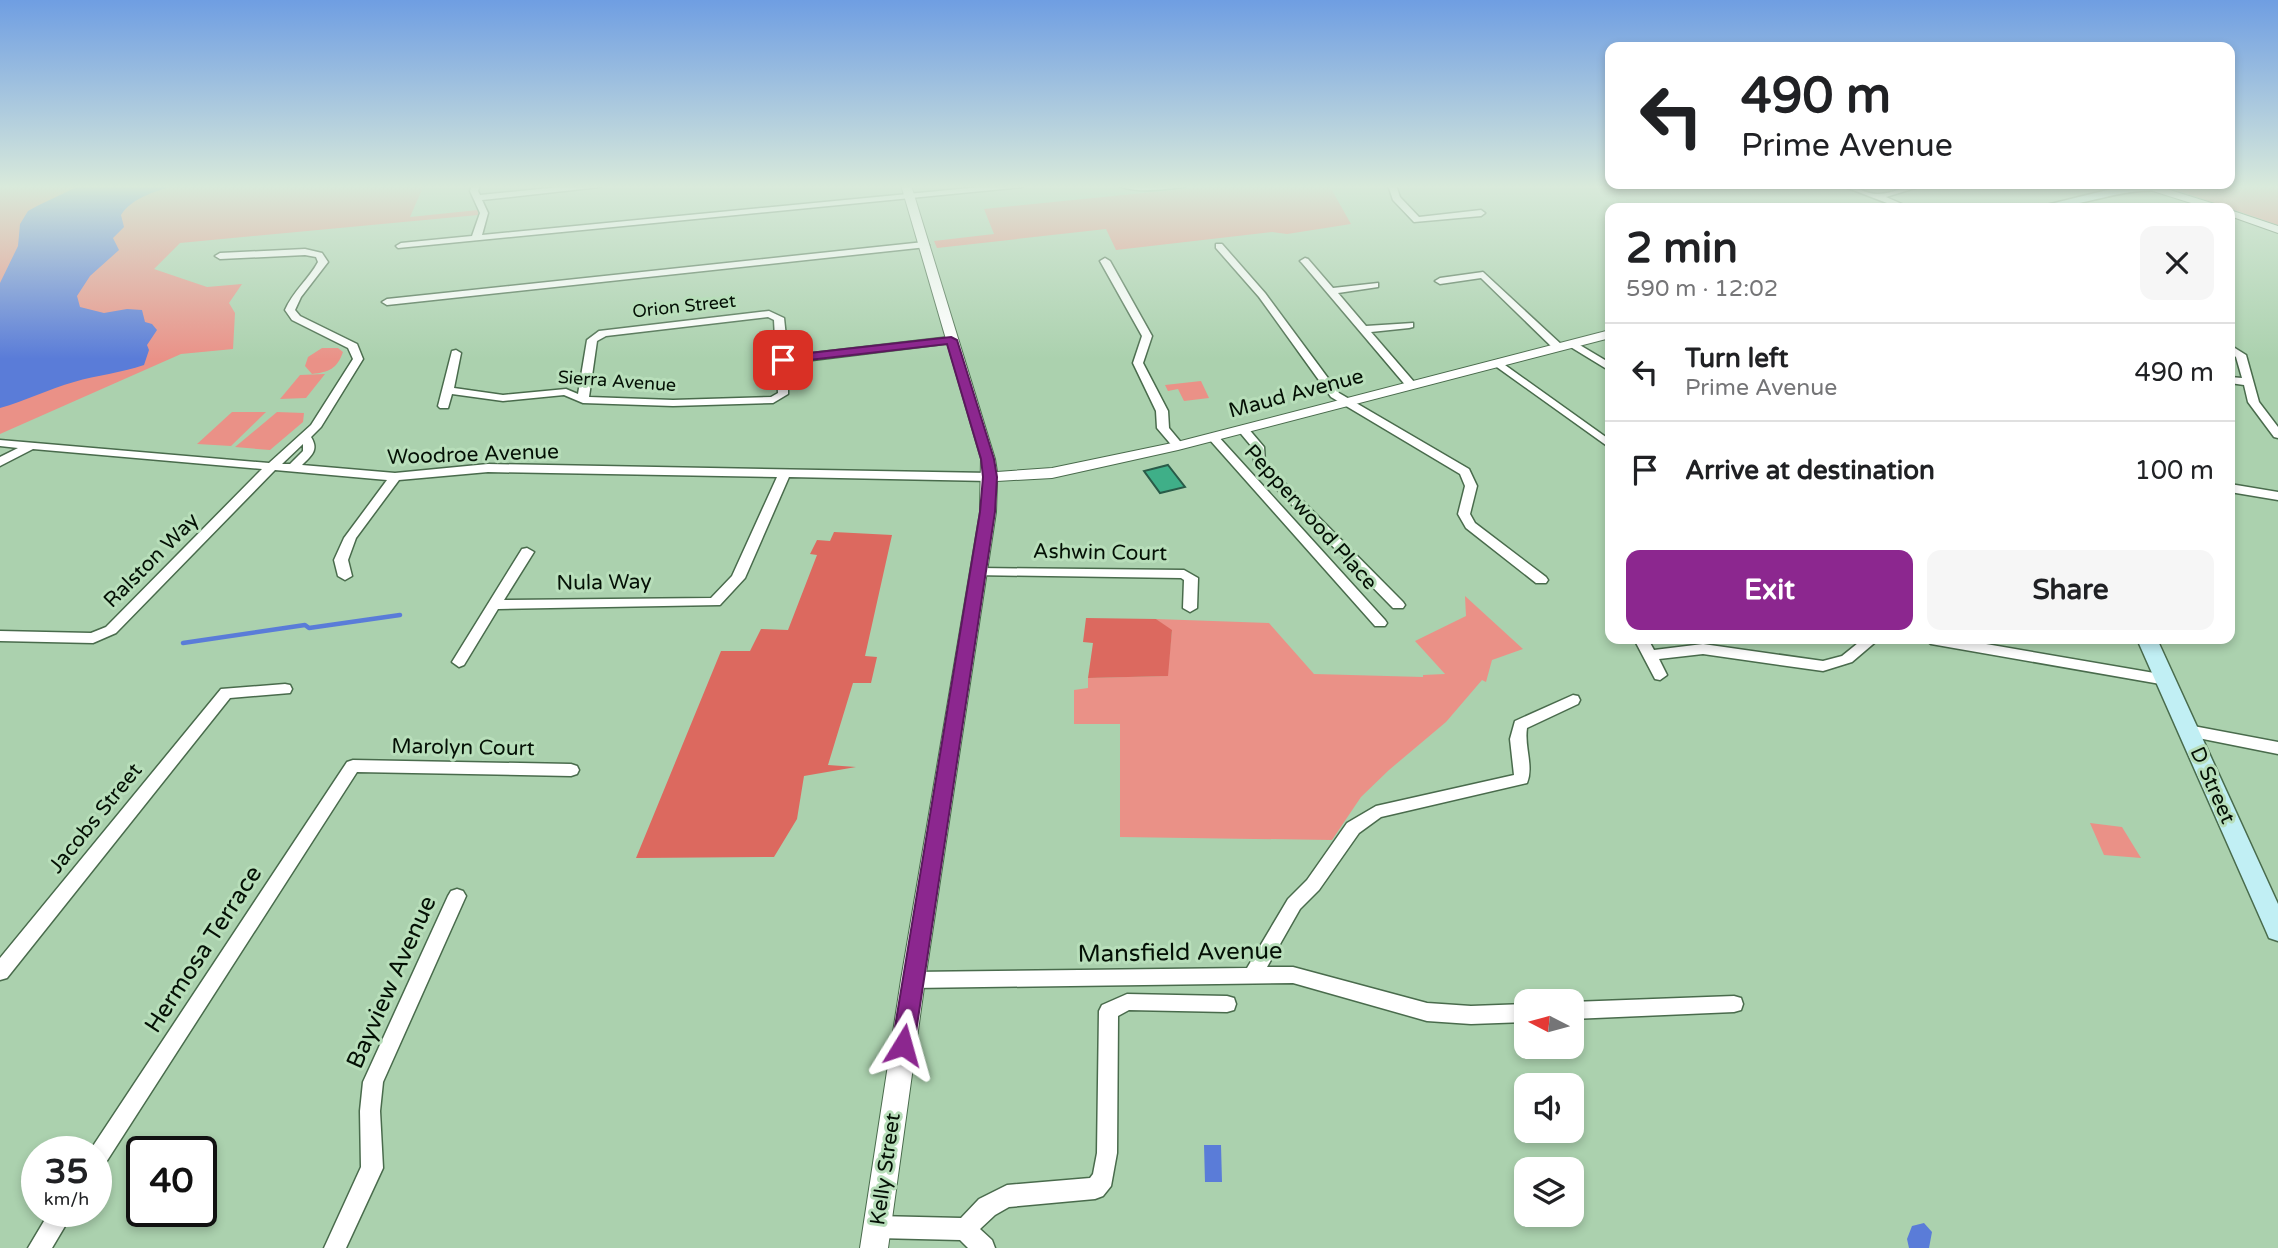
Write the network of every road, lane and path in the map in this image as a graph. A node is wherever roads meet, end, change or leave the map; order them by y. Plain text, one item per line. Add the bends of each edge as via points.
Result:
1 (431, 243) edge
2 (924, 245) joint
3 (401, 246) dead end
4 (1219, 246) dead end
5 (220, 256) dead end
6 (1105, 261) dead end
7 (1305, 261) dead end
8 (1440, 281) dead end
9 (1375, 285) dead end
10 (1333, 291) junction
11 (387, 302) dead end
12 (1409, 325) dead end
13 (1366, 329) junction
14 (1605, 335) edge
15 (951, 340) junction
16 (1573, 344) junction
17 (1558, 347) junction
18 (2235, 351) edge
19 (456, 353) dead end
20 (783, 360) junction
21 (1498, 363) junction
22 (1605, 365) edge
23 (2235, 381) edge
24 (2247, 382) junction
25 (1411, 385) junction
26 (447, 390) junction
27 (583, 400) junction
28 (1344, 402) junction
29 (444, 406) dead end
30 (1243, 429) junction
31 (2278, 435) edge
32 (305, 436) junction
33 (1213, 437) junction
34 (1605, 440) edge
35 (0, 443) edge
36 (33, 444) junction
37 (1178, 446) junction
38 (0, 462) edge
39 (270, 468) junction
40 (292, 469) junction
41 (784, 474) junction
42 (395, 477) junction
43 (990, 477) junction
44 (2235, 489) edge
45 (2278, 496) edge
46 (527, 552) dead end
47 (978, 572) junction
48 (345, 576) dead end
49 (1541, 580) dead end
50 (494, 605) junction
51 (1398, 606) dead end
52 (1190, 608) dead end
53 (1380, 623) dead end
54 (0, 636) edge
55 (1644, 644) edge
56 (1866, 644) edge
57 (1960, 644) edge
58 (2149, 644) edge
59 (1650, 655) junction
60 (459, 662) dead end
61 (1660, 675) dead end
62 (2166, 680) junction
63 (285, 689) dead end
64 (1573, 700) dead end
65 (2189, 731) junction
66 (2278, 748) edge
67 (353, 766) joint
68 (571, 770) dead end
69 (457, 896) dead end
70 (2278, 931) edge
71 (0, 972) edge
72 (1251, 977) junction
73 (913, 980) junction
74 (1227, 1004) dead end
75 (1734, 1004) dead end
76 (1584, 1010) edge
77 (1514, 1013) edge
78 (112, 1136) edge
79 (53, 1227) edge
80 (965, 1229) junction
81 (876, 1237) edge
82 (39, 1248) edge
83 (335, 1248) edge
84 (984, 1248) edge

1 - 3 street
2 - 11 street
2 - 15 street, Kelly Street
4 - 28 street
5 - 32 street via 304,252 318,255 323,262 293,299 290,310 296,318 353,346 358,359
6 - 37 street via 1147,336 1138,363 1162,411 1163,428
7 - 10 street
8 - 17 street via 1483,275
9 - 10 street
10 - 13 street
12 - 13 street
13 - 25 street
14 - 16 street, Maud Avenue
15 - 20 street
15 - 43 street, Kelly Street
16 - 17 street, Maud Avenue
16 - 22 street
17 - 21 street, Maud Avenue
18 - 24 street via 2241,355
19 - 26 street
20 - 27 street, Sierra Avenue via 783,394 773,400
20 - 27 street, Orion Street via 779,318 769,314 603,333 592,340
21 - 25 street, Maud Avenue
21 - 34 street
23 - 24 street
24 - 31 street via 2254,402
25 - 28 street, Maud Avenue
26 - 27 street, Sierra Avenue via 503,398 566,392
26 - 29 street
28 - 30 street, Maud Avenue
28 - 49 street via 1465,472 1471,486 1464,514 1470,525
30 - 33 street, Maud Avenue
30 - 51 street via 1258,447 1259,464
32 - 39 street, Ralston Way
32 - 40 street via 309,452
33 - 37 street, Maud Avenue
33 - 53 street, Pepperwood Place
35 - 36 street, Woodroe Avenue
36 - 38 street
36 - 39 street, Woodroe Avenue
37 - 43 street, Maud Avenue via 1052,472
39 - 40 street, Woodroe Avenue
39 - 54 street, Ralston Way via 111,630 93,638
40 - 42 street, Woodroe Avenue
41 - 42 street, Woodroe Avenue via 488,468
41 - 43 street, Woodroe Avenue
41 - 50 street, Nula Way via 738,578 715,602
42 - 48 street via 350,538 341,559
43 - 47 street, Kelly Street
44 - 45 street
46 - 50 street
47 - 52 street, Ashwin Court via 1184,574 1191,578
47 - 73 street, Kelly Street
50 - 60 street
55 - 59 street
56 - 59 street via 1847,659 1823,666 1703,649
57 - 62 street
58 - 62 main road, D Street
59 - 61 street
62 - 65 main road, D Street
63 - 71 street, Jacobs Street via 226,693
64 - 72 street via 1520,725 1516,740 1523,766 1521,779 1376,812 1363,819 1294,904
65 - 66 street
65 - 70 main road, D Street
67 - 68 street, Marolyn Court
67 - 78 street, Hermosa Terrace
69 - 83 street, Bayview Avenue via 373,1082 372,1168
72 - 73 street, Mansfield Avenue
72 - 77 street, Mansfield Avenue via 1293,975 1427,1013
73 - 81 street, Kelly Street
74 - 80 street via 1127,1002 1108,1010 1103,1179 1095,1188 1007,1196 987,1207
75 - 76 street
79 - 82 street
80 - 81 street
80 - 84 street

